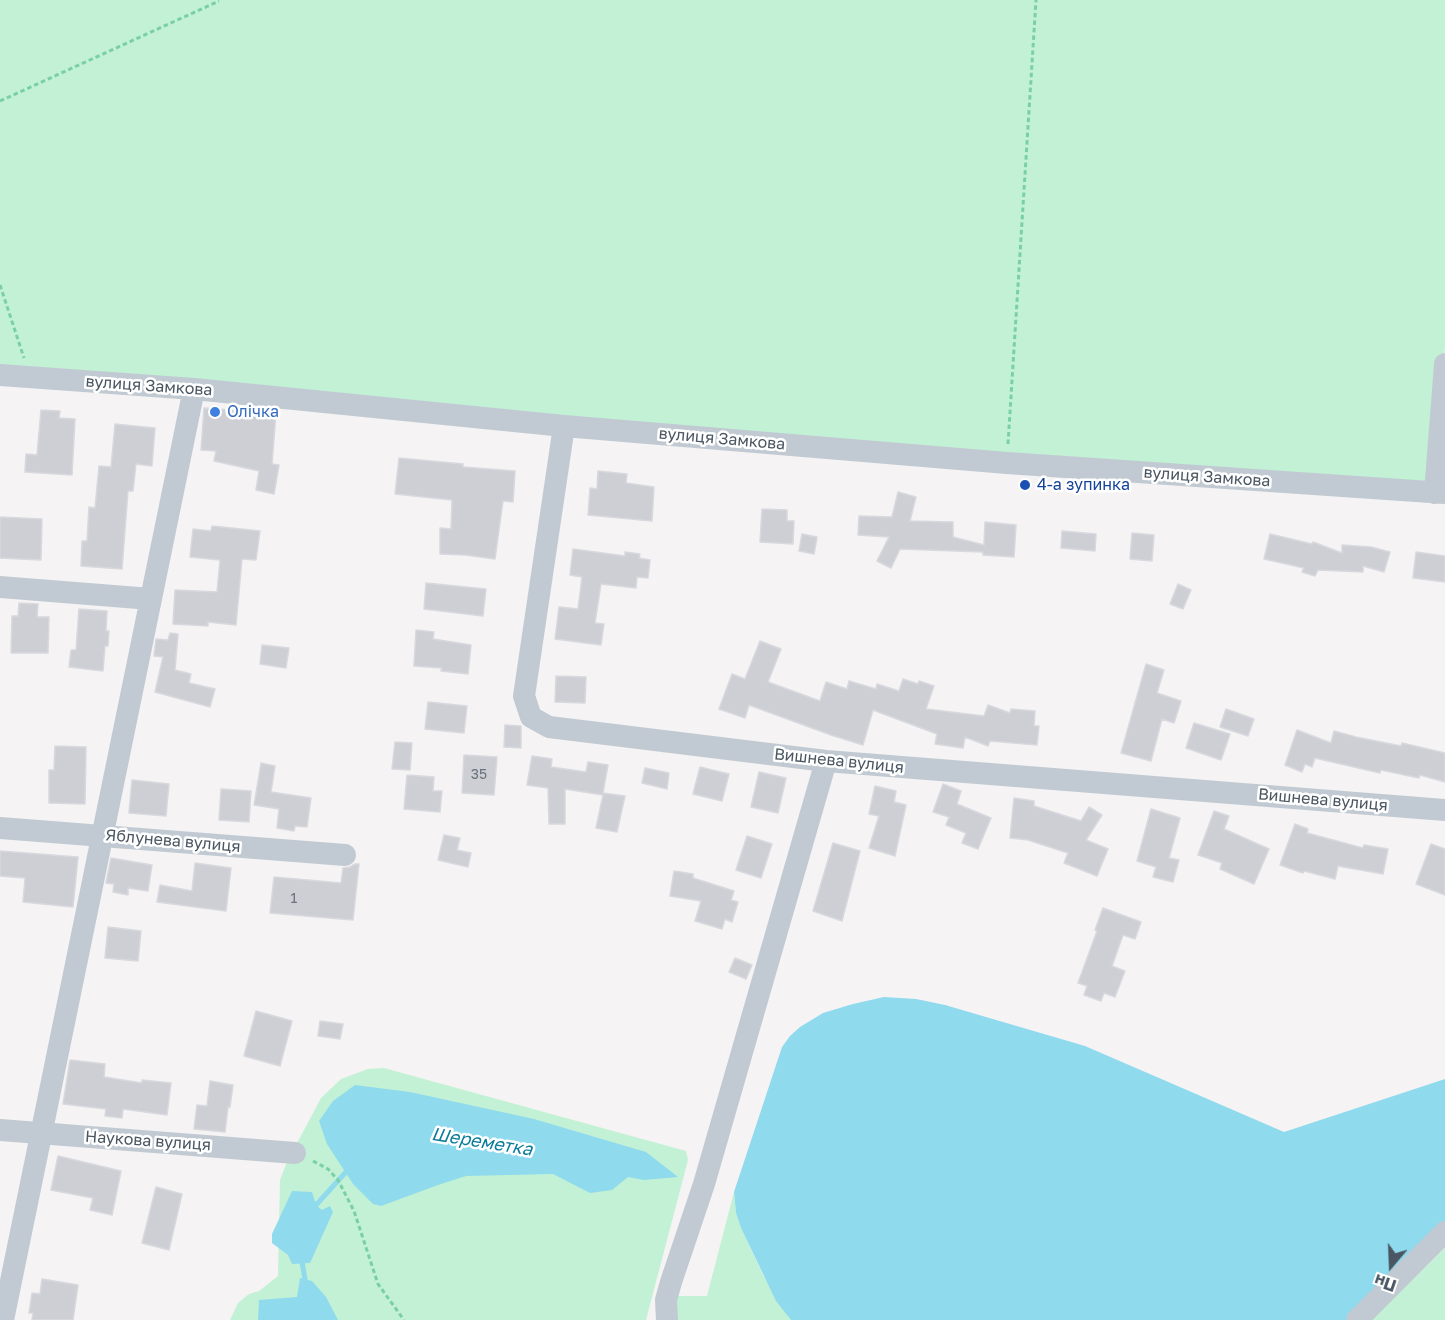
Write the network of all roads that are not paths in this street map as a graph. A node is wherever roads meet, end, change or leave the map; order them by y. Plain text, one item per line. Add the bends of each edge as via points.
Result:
1 (1445, 364) edge
2 (0, 375) edge
3 (194, 389) junction
4 (564, 426) junction
5 (1440, 493) edge
6 (0, 586) edge
7 (151, 599) junction
8 (826, 761) junction
9 (1445, 810) edge
10 (0, 828) edge
11 (103, 835) junction
12 (345, 855) dead end
13 (0, 1130) edge
14 (42, 1133) junction
15 (295, 1153) road end
16 (1445, 1232) edge
17 (3, 1320) edge
18 (667, 1320) edge
19 (1357, 1320) edge

1 - 5 street
2 - 3 street, вулиця Замкова
3 - 4 street, вулиця Замкова
3 - 7 street
4 - 5 street, вулиця Замкова via 1007,463
4 - 8 street, Вишнева вулиця via 524,696 531,717 549,727
6 - 7 street
7 - 11 street
8 - 9 street, Вишнева вулиця
8 - 18 street via 704,1184 671,1282 666,1300
10 - 11 street, Яблунева вулиця
11 - 12 street, Яблунева вулиця
11 - 14 street
13 - 14 street, Наукова вулиця
14 - 15 street, Наукова вулиця
14 - 17 street
16 - 19 street

